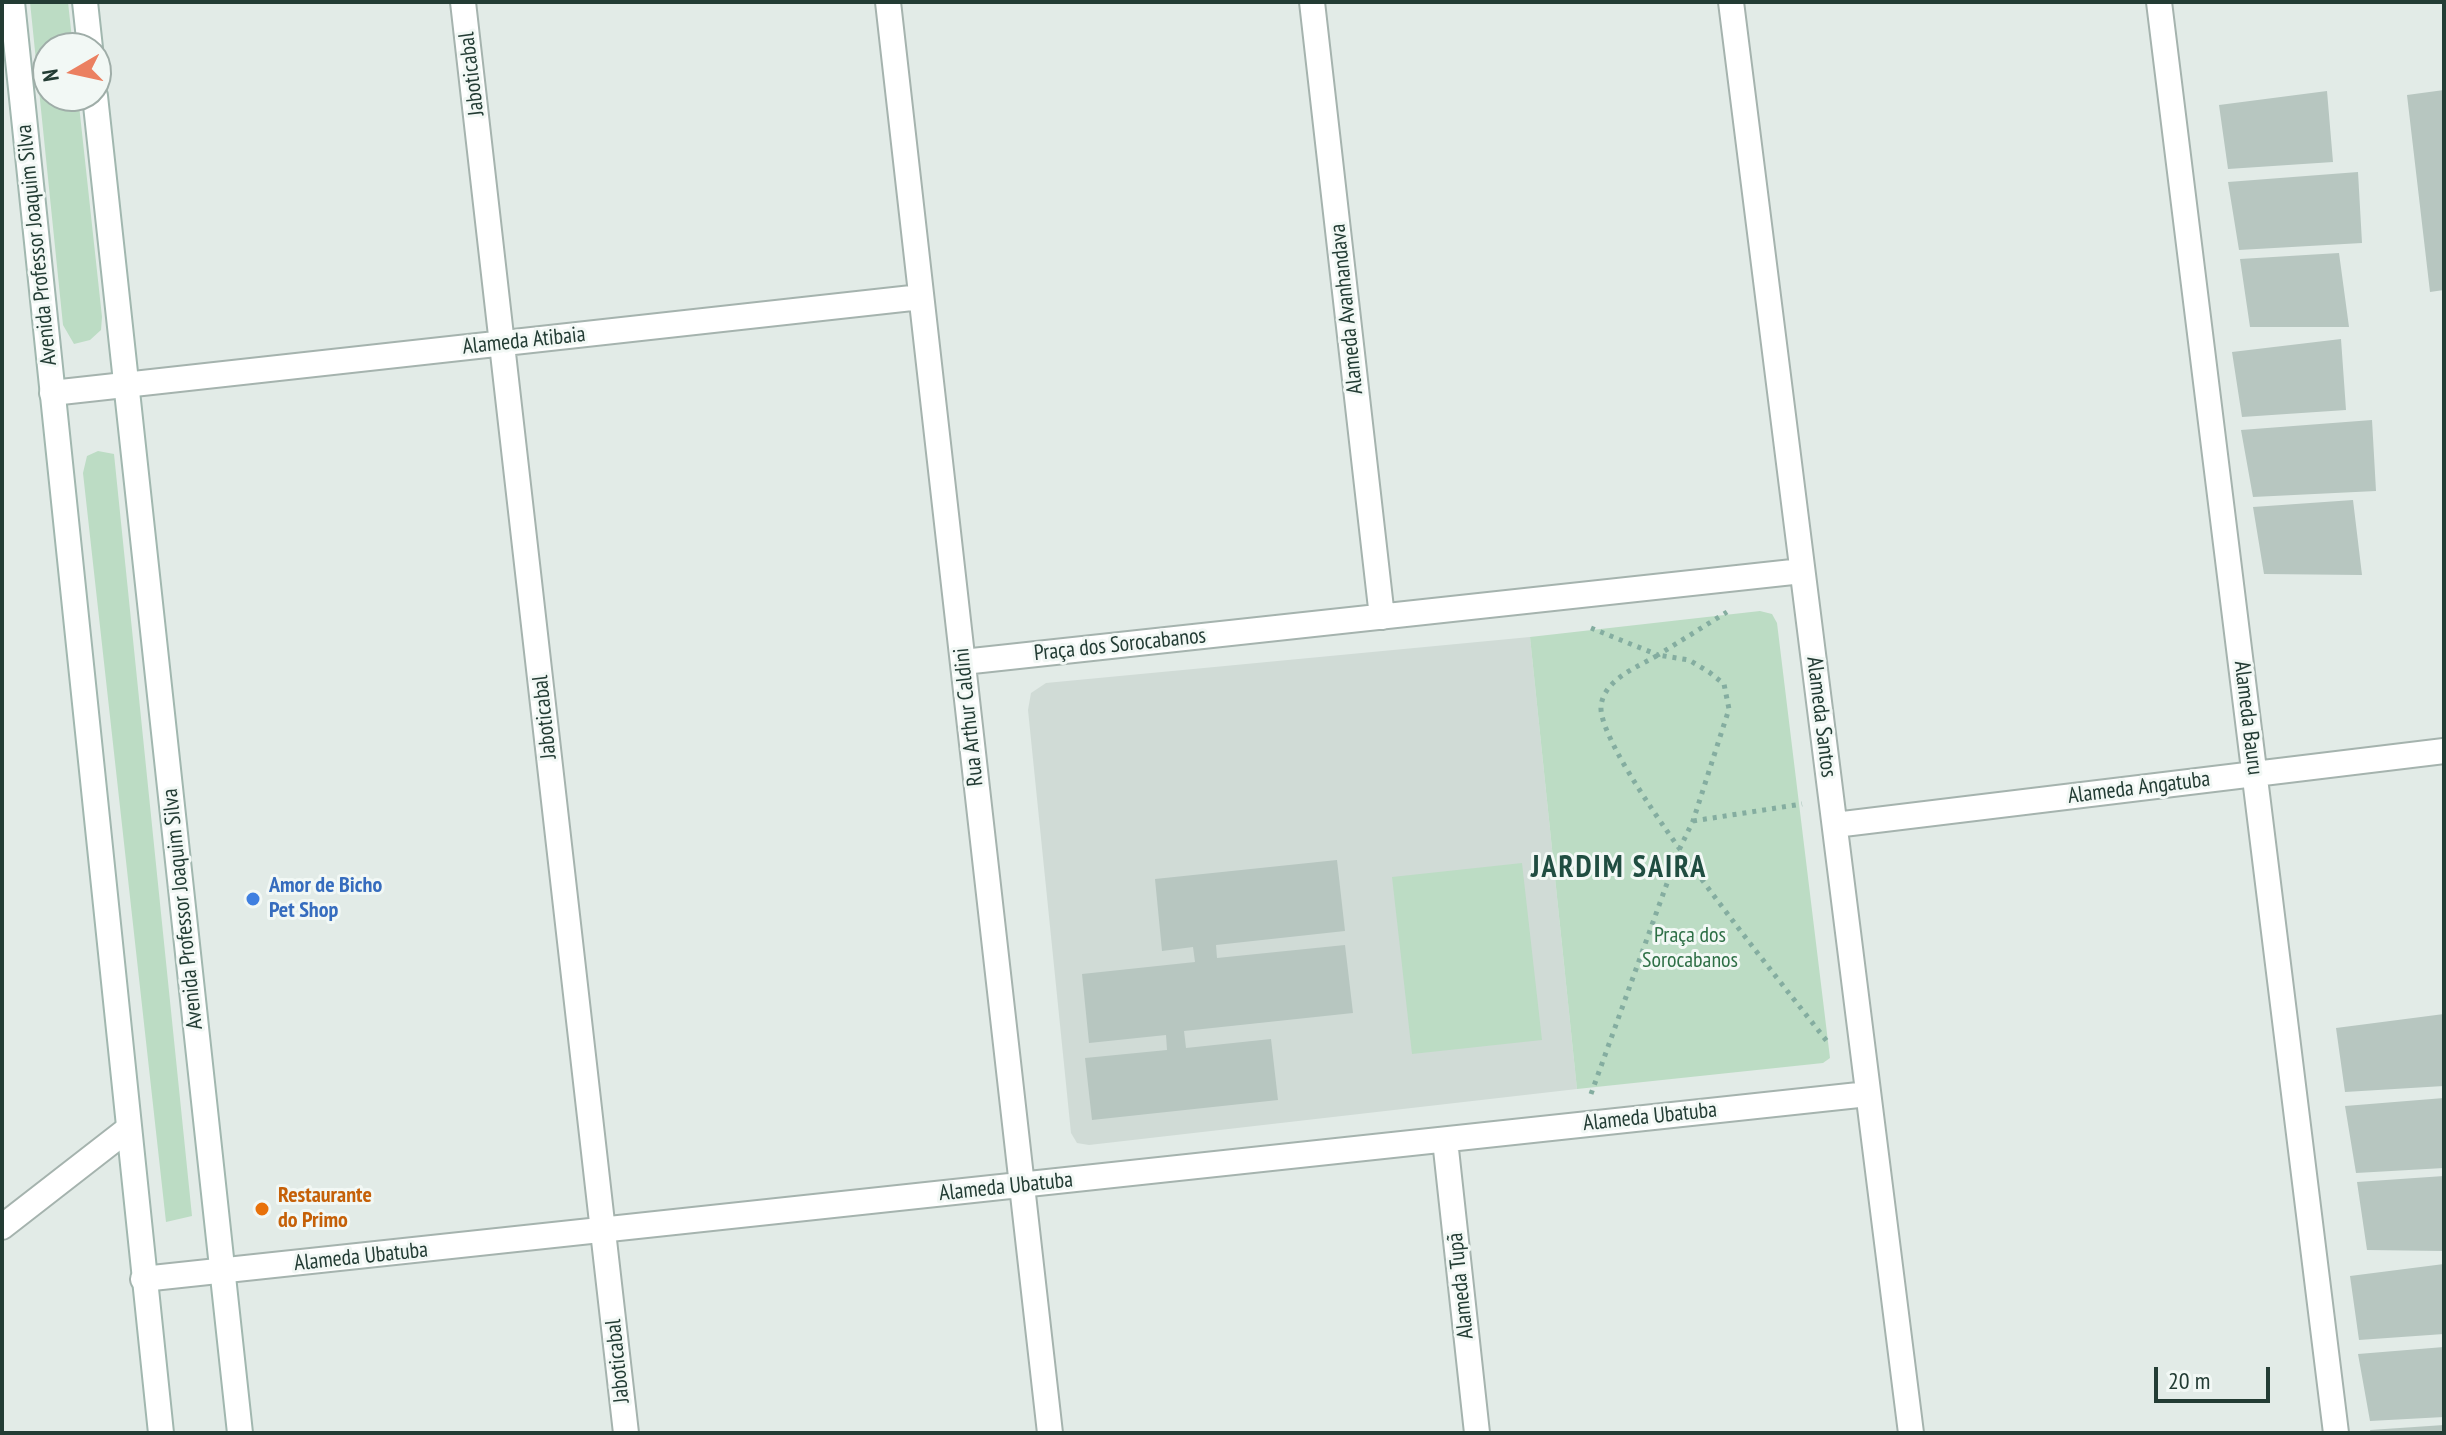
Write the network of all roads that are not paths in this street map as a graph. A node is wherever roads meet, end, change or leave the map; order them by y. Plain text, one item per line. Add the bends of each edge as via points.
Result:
1 (12, 2) edge
2 (85, 2) edge
3 (463, 2) edge
4 (888, 2) edge
5 (1312, 2) edge
6 (1731, 2) edge
7 (2159, 2) edge
8 (88, 32) edge
9 (97, 112) edge
10 (921, 297) junction
11 (503, 343) junction
12 (126, 385) junction
13 (52, 393) junction
14 (1802, 571) junction
15 (1382, 617) junction
16 (963, 662) junction
17 (2444, 751) edge
18 (2255, 774) junction
19 (1835, 825) junction
20 (1868, 1094) junction
21 (128, 1129) junction
22 (1445, 1140) junction
23 (1022, 1185) junction
24 (2, 1227) edge
25 (603, 1230) junction
26 (222, 1272) junction
27 (143, 1279) junction
28 (161, 1433) edge
29 (240, 1433) edge
30 (626, 1433) edge
31 (1050, 1433) edge
32 (1477, 1433) edge
33 (1911, 1433) edge
34 (2336, 1433) edge

1 - 13 street, Avenida Professor Joaquim Silva
2 - 8 street
3 - 11 street, Jaboticabal
4 - 10 street, Rua Arthur Caldini
5 - 15 street, Alameda Avanhandava
6 - 14 street, Alameda Santos
7 - 18 street, Alameda Bauru
9 - 12 street, Avenida Professor Joaquim Silva
10 - 11 street, Alameda Atibaia
10 - 16 street, Rua Arthur Caldini
11 - 12 street, Alameda Atibaia
11 - 25 street, Jaboticabal
12 - 13 street, Avenida Professor Joaquim Silva
12 - 26 street, Avenida Professor Joaquim Silva
13 - 21 street, Avenida Professor Joaquim Silva
14 - 15 street, Praça dos Sorocabanos
14 - 19 street, Alameda Santos
15 - 16 street, Praça dos Sorocabanos
16 - 23 street, Rua Arthur Caldini
17 - 18 street, Alameda Angatuba
18 - 19 street, Alameda Angatuba
18 - 34 street, Alameda Bauru
19 - 20 street, Alameda Santos
20 - 22 street, Alameda Ubatuba
20 - 33 street, Alameda Santos
21 - 24 street
21 - 27 street, Avenida Professor Joaquim Silva
22 - 23 street, Alameda Ubatuba
22 - 32 street, Alameda Tupã
23 - 25 street, Alameda Ubatuba
23 - 31 street, Rua Arthur Caldini
25 - 26 street, Alameda Ubatuba
25 - 30 street, Jaboticabal
26 - 27 street, Alameda Ubatuba
26 - 29 street, Avenida Professor Joaquim Silva
27 - 28 street, Avenida Professor Joaquim Silva

